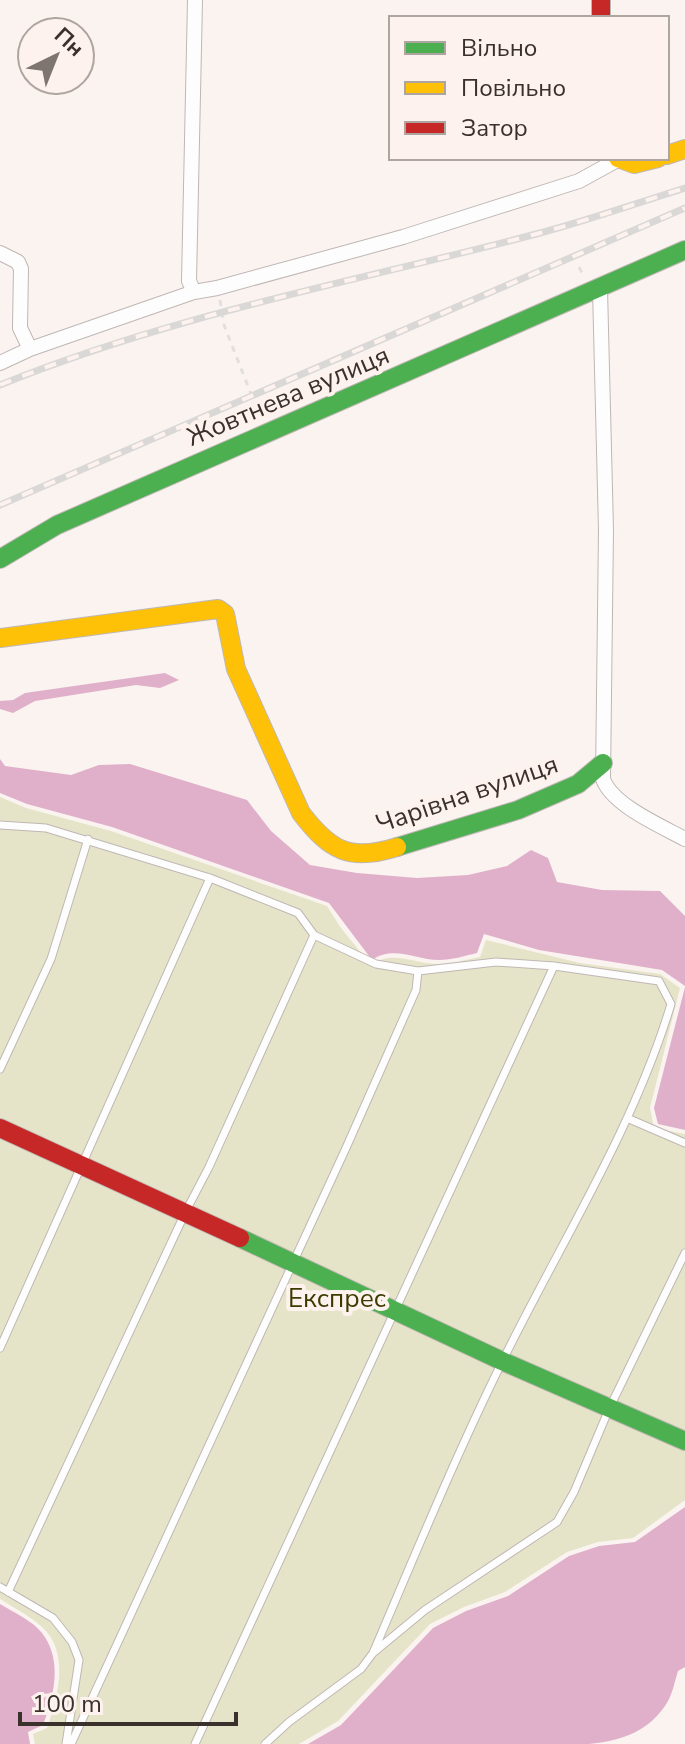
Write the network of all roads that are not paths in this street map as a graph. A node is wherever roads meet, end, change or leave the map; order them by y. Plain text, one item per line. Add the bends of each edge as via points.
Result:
1 (195, 0) edge
2 (615, 160) edge
3 (623, 160) edge
4 (650, 160) edge
5 (685, 250) edge
6 (0, 253) edge
7 (600, 289) junction
8 (194, 292) junction
9 (30, 349) junction
10 (0, 363) edge
11 (0, 559) edge
12 (0, 638) edge
13 (603, 763) junction
14 (0, 825) edge
15 (88, 839) junction
16 (685, 839) edge
17 (210, 878) junction
18 (314, 935) junction
19 (554, 966) junction
20 (418, 971) junction
21 (0, 1069) edge
22 (627, 1118) junction
23 (0, 1128) edge
24 (685, 1143) edge
25 (83, 1166) junction
26 (186, 1211) junction
27 (685, 1253) edge
28 (293, 1264) junction
29 (396, 1311) junction
30 (0, 1348) edge
31 (502, 1361) junction
32 (609, 1409) junction
33 (685, 1441) edge
34 (0, 1587) edge
35 (8, 1592) junction
36 (373, 1653) junction
37 (69, 1744) edge
38 (195, 1744) edge
39 (265, 1744) edge

1 - 8 street via 189,281
2 - 8 street via 579,181 403,237
3 - 4 street
5 - 7 street, Жовтнева вулиця
6 - 9 street via 21,269 20,328
7 - 11 street, Жовтнева вулиця via 57,525
7 - 13 street via 606,530
8 - 9 street
9 - 10 street
12 - 13 street, Чарівна вулиця via 218,609 225,614 236,669 301,813 315,831 358,855 518,810 578,784
13 - 16 street via 603,779 613,796
14 - 15 lane via 46,828
15 - 17 lane
15 - 21 lane via 51,959
17 - 18 lane via 298,913
17 - 25 lane
18 - 20 lane via 376,964
18 - 26 lane
19 - 20 lane via 496,962
19 - 22 lane via 659,981 671,1004 654,1060
19 - 29 lane
20 - 28 lane via 416,990
22 - 24 lane
22 - 31 lane
23 - 25 street
25 - 26 street
25 - 30 lane
26 - 28 street
26 - 35 lane
27 - 32 lane
28 - 29 street
28 - 37 lane
29 - 31 street
29 - 38 lane
31 - 32 street
31 - 36 lane
32 - 33 street
32 - 36 lane via 557,1522 425,1610
34 - 35 lane
35 - 37 lane via 53,1618 72,1642 79,1660
36 - 39 lane via 361,1669

